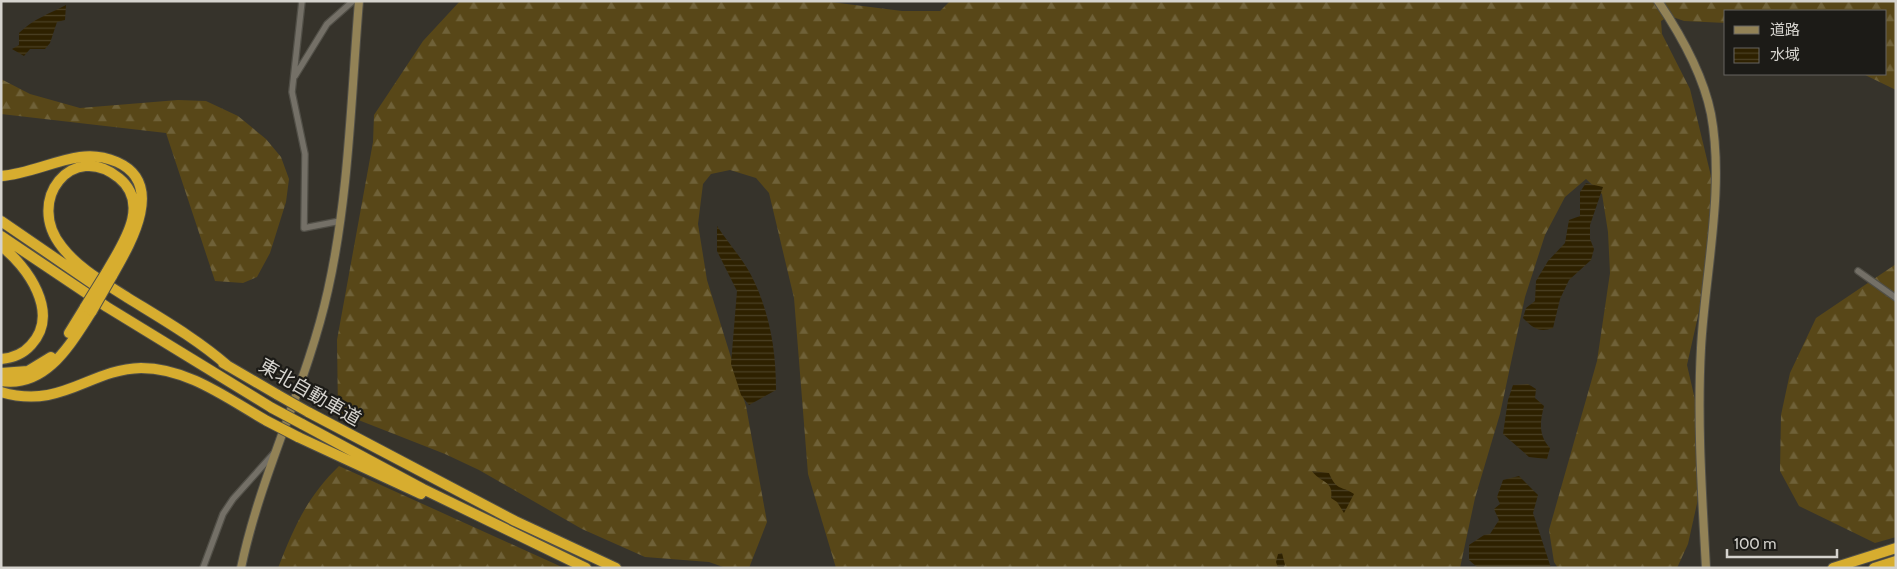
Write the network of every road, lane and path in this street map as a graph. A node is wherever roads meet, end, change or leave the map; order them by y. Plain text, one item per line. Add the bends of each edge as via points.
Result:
1 (302, 1) edge
2 (352, 1) edge
3 (359, 1) edge
4 (1658, 1) edge
5 (294, 78) junction
6 (1, 176) edge
7 (1, 221) edge
8 (340, 221) junction
9 (1, 236) edge
10 (1, 246) edge
11 (1858, 270) dead end
12 (109, 275) junction
13 (1896, 298) edge
14 (88, 309) junction
15 (1, 359) edge
16 (228, 366) junction
17 (1, 373) edge
18 (1, 381) edge
19 (1, 392) edge
20 (275, 452) junction
21 (511, 533) junction
22 (1896, 548) edge
23 (1896, 561) edge
24 (203, 568) edge
25 (241, 568) edge
26 (586, 568) edge
27 (616, 568) edge
28 (1706, 568) edge
29 (1833, 568) edge
30 (1874, 568) edge

1 - 5 street
2 - 5 street via 327,24
3 - 8 street
4 - 28 street via 1676,27 1697,71 1711,114 1716,175 1701,348 1700,455
5 - 8 street via 292,92 305,154 304,228
6 - 12 highway via 13,176 94,156 131,171 139,184 142,202 140,222
7 - 16 highway, 東北自動車道 via 66,266
8 - 20 street via 328,292 312,349
9 - 21 highway, 東北自動車道, bridge via 108,308 272,408
10 - 15 highway via 29,274 41,301 43,316 28,348 11,358
11 - 13 street
12 - 14 highway, bridge
12 - 16 highway via 133,219 133,198 115,175 96,167 73,170 59,180 48,201 48,221 61,247 88,272 202,344
14 - 17 highway via 46,361 28,371
14 - 18 highway via 71,342 46,369 28,379
16 - 27 highway, 東北自動車道, bridge via 308,412 516,521
19 - 21 highway, bridge via 16,396 48,396 121,370 152,368 192,379 298,437
20 - 24 street via 223,514
20 - 25 street
21 - 26 highway, 東北自動車道
22 - 29 highway
23 - 30 highway

